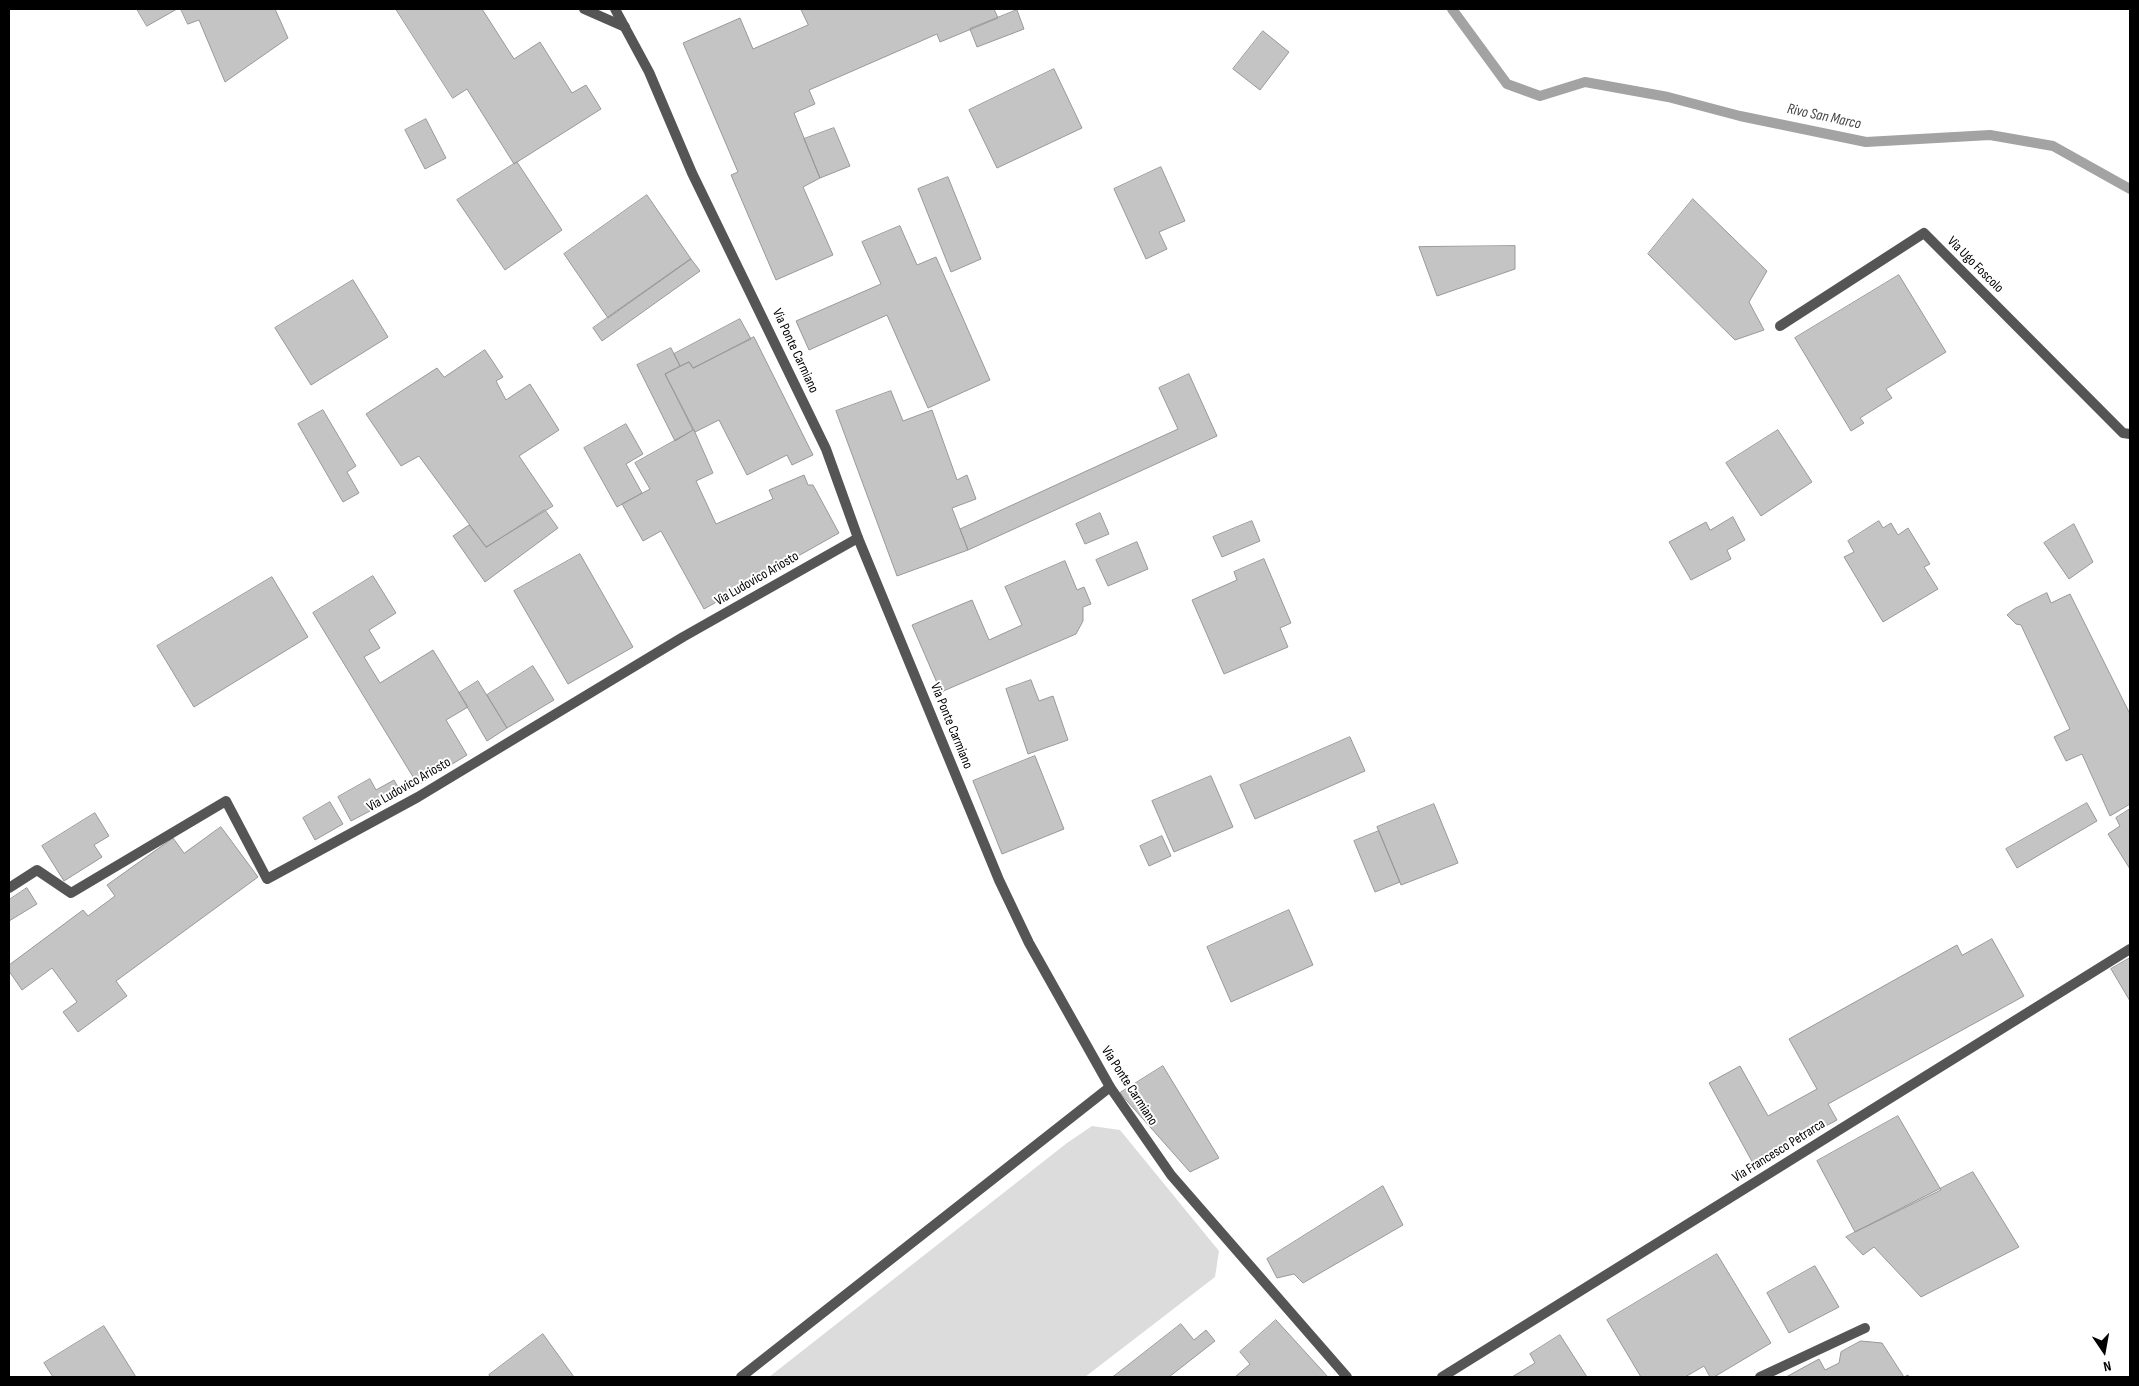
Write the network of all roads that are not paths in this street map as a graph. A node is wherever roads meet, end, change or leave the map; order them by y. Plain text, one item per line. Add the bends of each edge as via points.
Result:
1 (584, 9) edge
2 (615, 9) edge
3 (625, 27) junction
4 (1780, 326) dead end
5 (2130, 434) edge
6 (858, 538) junction
7 (9, 888) edge
8 (2130, 949) edge
9 (1110, 1086) junction
10 (1865, 1328) dead end
11 (741, 1377) edge
12 (1347, 1377) edge
13 (1442, 1377) edge
14 (1760, 1377) edge

1 - 3 street
2 - 3 street, Via Ponte Carmiano
3 - 6 street, Via Ponte Carmiano via 826,449
4 - 5 street, Via Ugo Foscolo via 1924,232 2123,433
6 - 7 street, Via Ludovico Ariosto via 683,637 418,797 267,880 226,801 71,893 37,870
6 - 9 street, Via Ponte Carmiano via 1000,880 1029,943
8 - 13 street, Via Francesco Petrarca
9 - 11 street
9 - 12 street, Via Ponte Carmiano via 1171,1175
10 - 14 street

